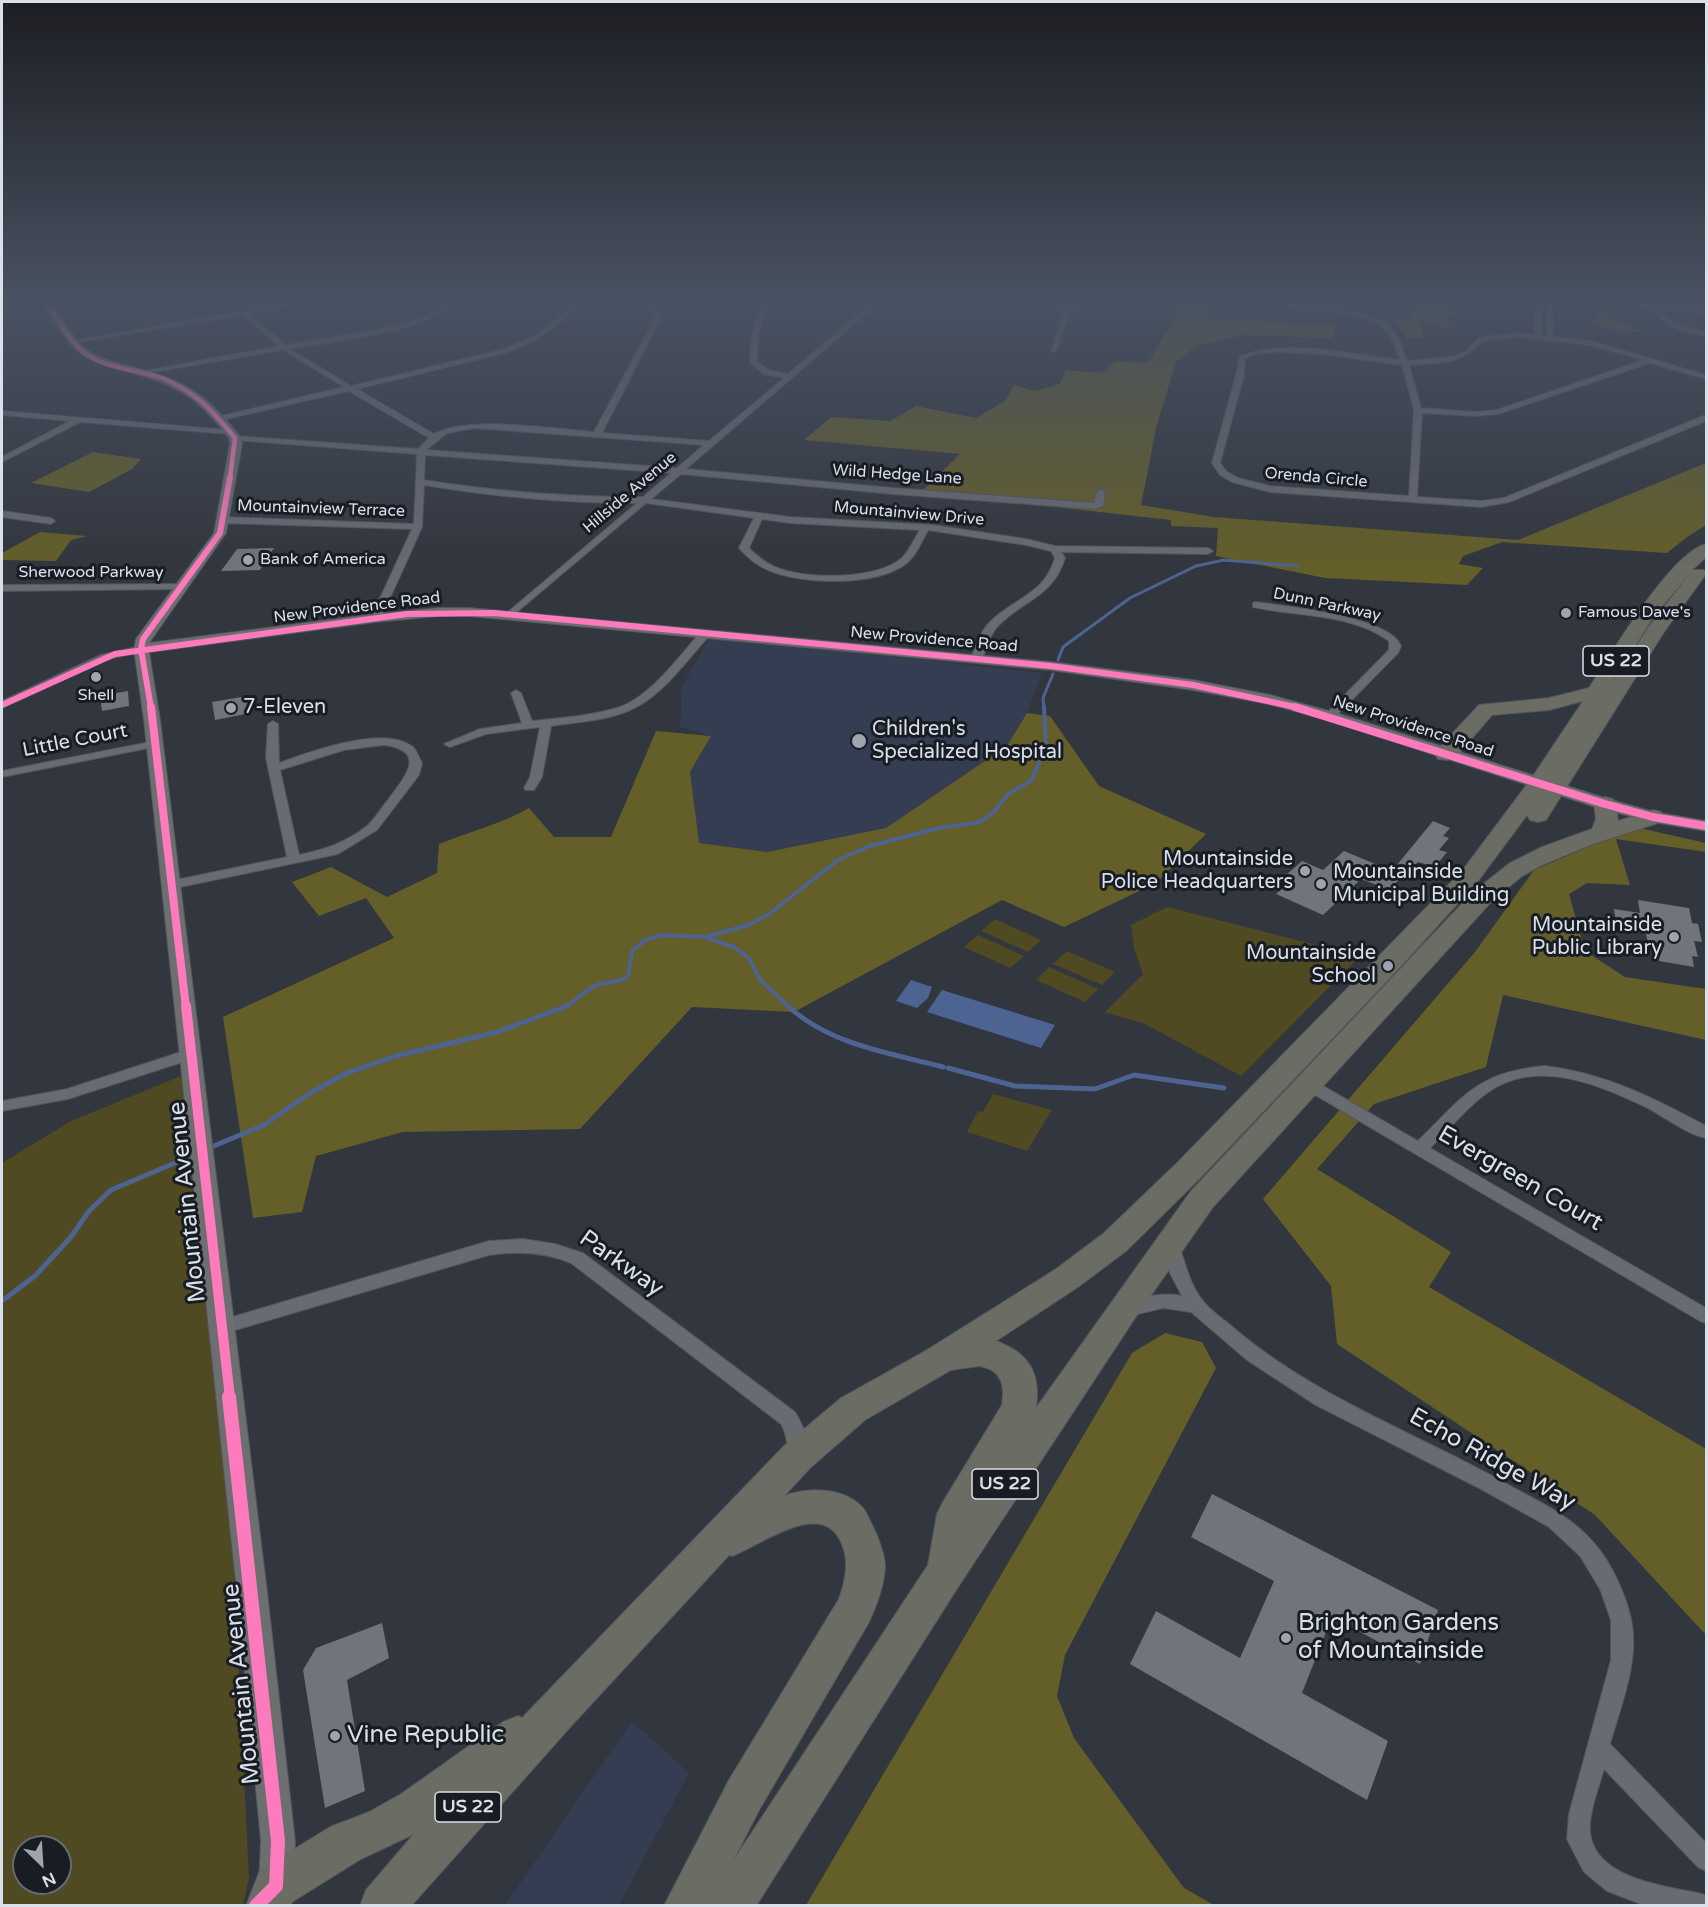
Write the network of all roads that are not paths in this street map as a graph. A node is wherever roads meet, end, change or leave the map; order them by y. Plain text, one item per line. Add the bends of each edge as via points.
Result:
1 (185, 390) edge
2 (342, 390) edge
3 (353, 390) edge
4 (620, 390) edge
5 (772, 390) edge
6 (1236, 390) edge
7 (1412, 390) edge
8 (1563, 390) edge
9 (1418, 410) junction
10 (2, 413) edge
11 (1707, 418) edge
12 (79, 419) junction
13 (220, 419) junction
14 (232, 435) junction
15 (597, 435) junction
16 (433, 437) junction
17 (709, 443) junction
18 (421, 452) junction
19 (2, 460) edge
20 (679, 471) junction
21 (420, 482) junction
22 (1101, 492) dead end
23 (1413, 499) junction
24 (643, 500) junction
25 (2, 514) edge
26 (759, 516) junction
27 (224, 520) junction
28 (51, 521) dead end
29 (418, 527) junction
30 (925, 528) junction
31 (1055, 549) junction
32 (1707, 549) edge
33 (1208, 551) dead end
34 (1707, 566) edge
35 (180, 587) junction
36 (2, 588) edge
37 (1256, 605) dead end
38 (511, 614) junction
39 (376, 618) junction
40 (705, 634) junction
41 (141, 650) junction
42 (976, 659) junction
43 (1596, 692) junction
44 (516, 693) dead end
45 (2, 705) edge
46 (1330, 716) junction
47 (546, 723) junction
48 (273, 724) dead end
49 (528, 724) junction
50 (155, 744) junction
51 (450, 744) dead end
52 (1446, 754) junction
53 (274, 768) junction
54 (2, 774) edge
55 (1548, 786) junction
56 (530, 788) dead end
57 (1605, 804) junction
58 (1653, 817) junction
59 (1707, 826) edge
60 (1601, 834) junction
61 (294, 860) junction
62 (171, 885) junction
63 (1482, 897) junction
64 (190, 1054) junction
65 (1308, 1084) junction
66 (2, 1106) edge
67 (1707, 1132) edge
68 (1420, 1149) junction
69 (1170, 1243) junction
70 (1197, 1307) junction
71 (1121, 1312) junction
72 (1707, 1316) edge
73 (222, 1328) junction
74 (939, 1360) junction
75 (798, 1456) junction
76 (698, 1563) junction
77 (944, 1574) junction
78 (557, 1710) junction
79 (1598, 1746) junction
80 (1707, 1858) edge
81 (267, 1899) edge
82 (382, 1905) edge
83 (686, 1905) edge
84 (730, 1905) edge
85 (1701, 1905) edge

1 - 13 street via 202,399
2 - 13 street
3 - 16 street
4 - 15 street
5 - 17 street, Hillside Avenue
6 - 23 street, Orenda Circle via 1216,463 1230,478 1264,488
7 - 9 street
8 - 9 street via 1498,412
9 - 23 street
10 - 12 street
11 - 23 street, Orenda Circle via 1506,500 1474,504
12 - 14 street
12 - 19 street
13 - 14 street
14 - 18 street
14 - 27 street via 236,444
15 - 16 street via 475,426
15 - 17 street
16 - 18 street
17 - 20 street, Hillside Avenue
18 - 20 street
18 - 21 street
20 - 22 street, Wild Hedge Lane via 1095,506 1100,504
20 - 24 street, Hillside Avenue
21 - 24 street, Mountainview Drive via 537,498
21 - 29 street
24 - 26 street, Mountainview Drive
24 - 38 street, Hillside Avenue
25 - 28 street
26 - 30 street, Mountainview Drive
26 - 30 street via 744,548 750,556 778,571 822,578 857,577 894,566 905,560
27 - 29 street, Mountainview Terrace
27 - 35 street via 217,537
29 - 39 street
30 - 31 street, Mountainview Drive
31 - 33 street, Mountainview Drive
31 - 42 street via 1060,558 1055,577 993,625
32 - 43 highway, US 22 via 1662,592
34 - 55 highway, US 22 via 1680,597
35 - 36 street, Sherwood Parkway
35 - 41 street via 143,639
37 - 46 street, Dunn Parkway via 1377,628 1394,640 1394,651
38 - 39 street, New Providence Road via 438,612
38 - 40 street, New Providence Road
39 - 41 street, New Providence Road
40 - 42 street, New Providence Road
40 - 47 street via 638,703 609,714
41 - 45 street via 105,657
41 - 50 street, Mountain Avenue
42 - 46 street, New Providence Road via 1193,685
43 - 52 highway via 1549,704 1486,710
43 - 55 highway, US 22
44 - 49 street
46 - 52 street, New Providence Road
47 - 49 street
47 - 56 street via 536,777
48 - 53 street
49 - 51 street via 484,731
50 - 54 street, Little Court
50 - 62 street, Mountain Avenue
52 - 55 street, New Providence Road
53 - 61 street
53 - 61 street via 376,742 396,743 410,750 416,763 413,775 374,827 334,851
55 - 57 street, New Providence Road
55 - 63 highway, US 22
55 - 74 highway, US 22 via 1446,903 1115,1242 1067,1278
57 - 58 street, New Providence Road
57 - 60 highway via 1607,819
58 - 59 street, New Providence Road
58 - 60 highway
60 - 63 highway via 1516,869
61 - 62 street
62 - 64 street, Mountain Avenue
63 - 65 highway, US 22
64 - 66 street via 68,1094
64 - 73 street, Mountain Avenue
65 - 68 street, Evergreen Court
65 - 69 highway, US 22 via 1202,1199
67 - 68 street via 1608,1084 1572,1074 1526,1072 1490,1084
68 - 72 street, Evergreen Court
69 - 70 street, Echo Ridge Way via 1177,1271
69 - 71 highway, US 22
70 - 71 street, Echo Ridge Way via 1157,1300
70 - 79 street, Echo Ridge Way via 1253,1355 1320,1398 1556,1521 1587,1550 1609,1585 1621,1620 1622,1660
71 - 77 highway, US 22
73 - 75 street, Parkway via 489,1248 524,1245 558,1250 577,1258 788,1418 796,1434
73 - 81 street, Mountain Avenue via 278,1841
74 - 75 highway, US 22 via 853,1409
74 - 77 highway via 976,1350 999,1356 1016,1371 1023,1395 956,1514
75 - 76 highway, US 22
76 - 78 highway, US 22
76 - 83 highway via 765,1519 802,1508 830,1508 848,1519 863,1544 867,1577 855,1609 744,1795
77 - 84 highway, US 22
78 - 81 highway via 416,1809 346,1843
78 - 82 highway, US 22
79 - 80 street
79 - 85 street, Echo Ridge Way via 1580,1814 1579,1839 1592,1864 1615,1883

